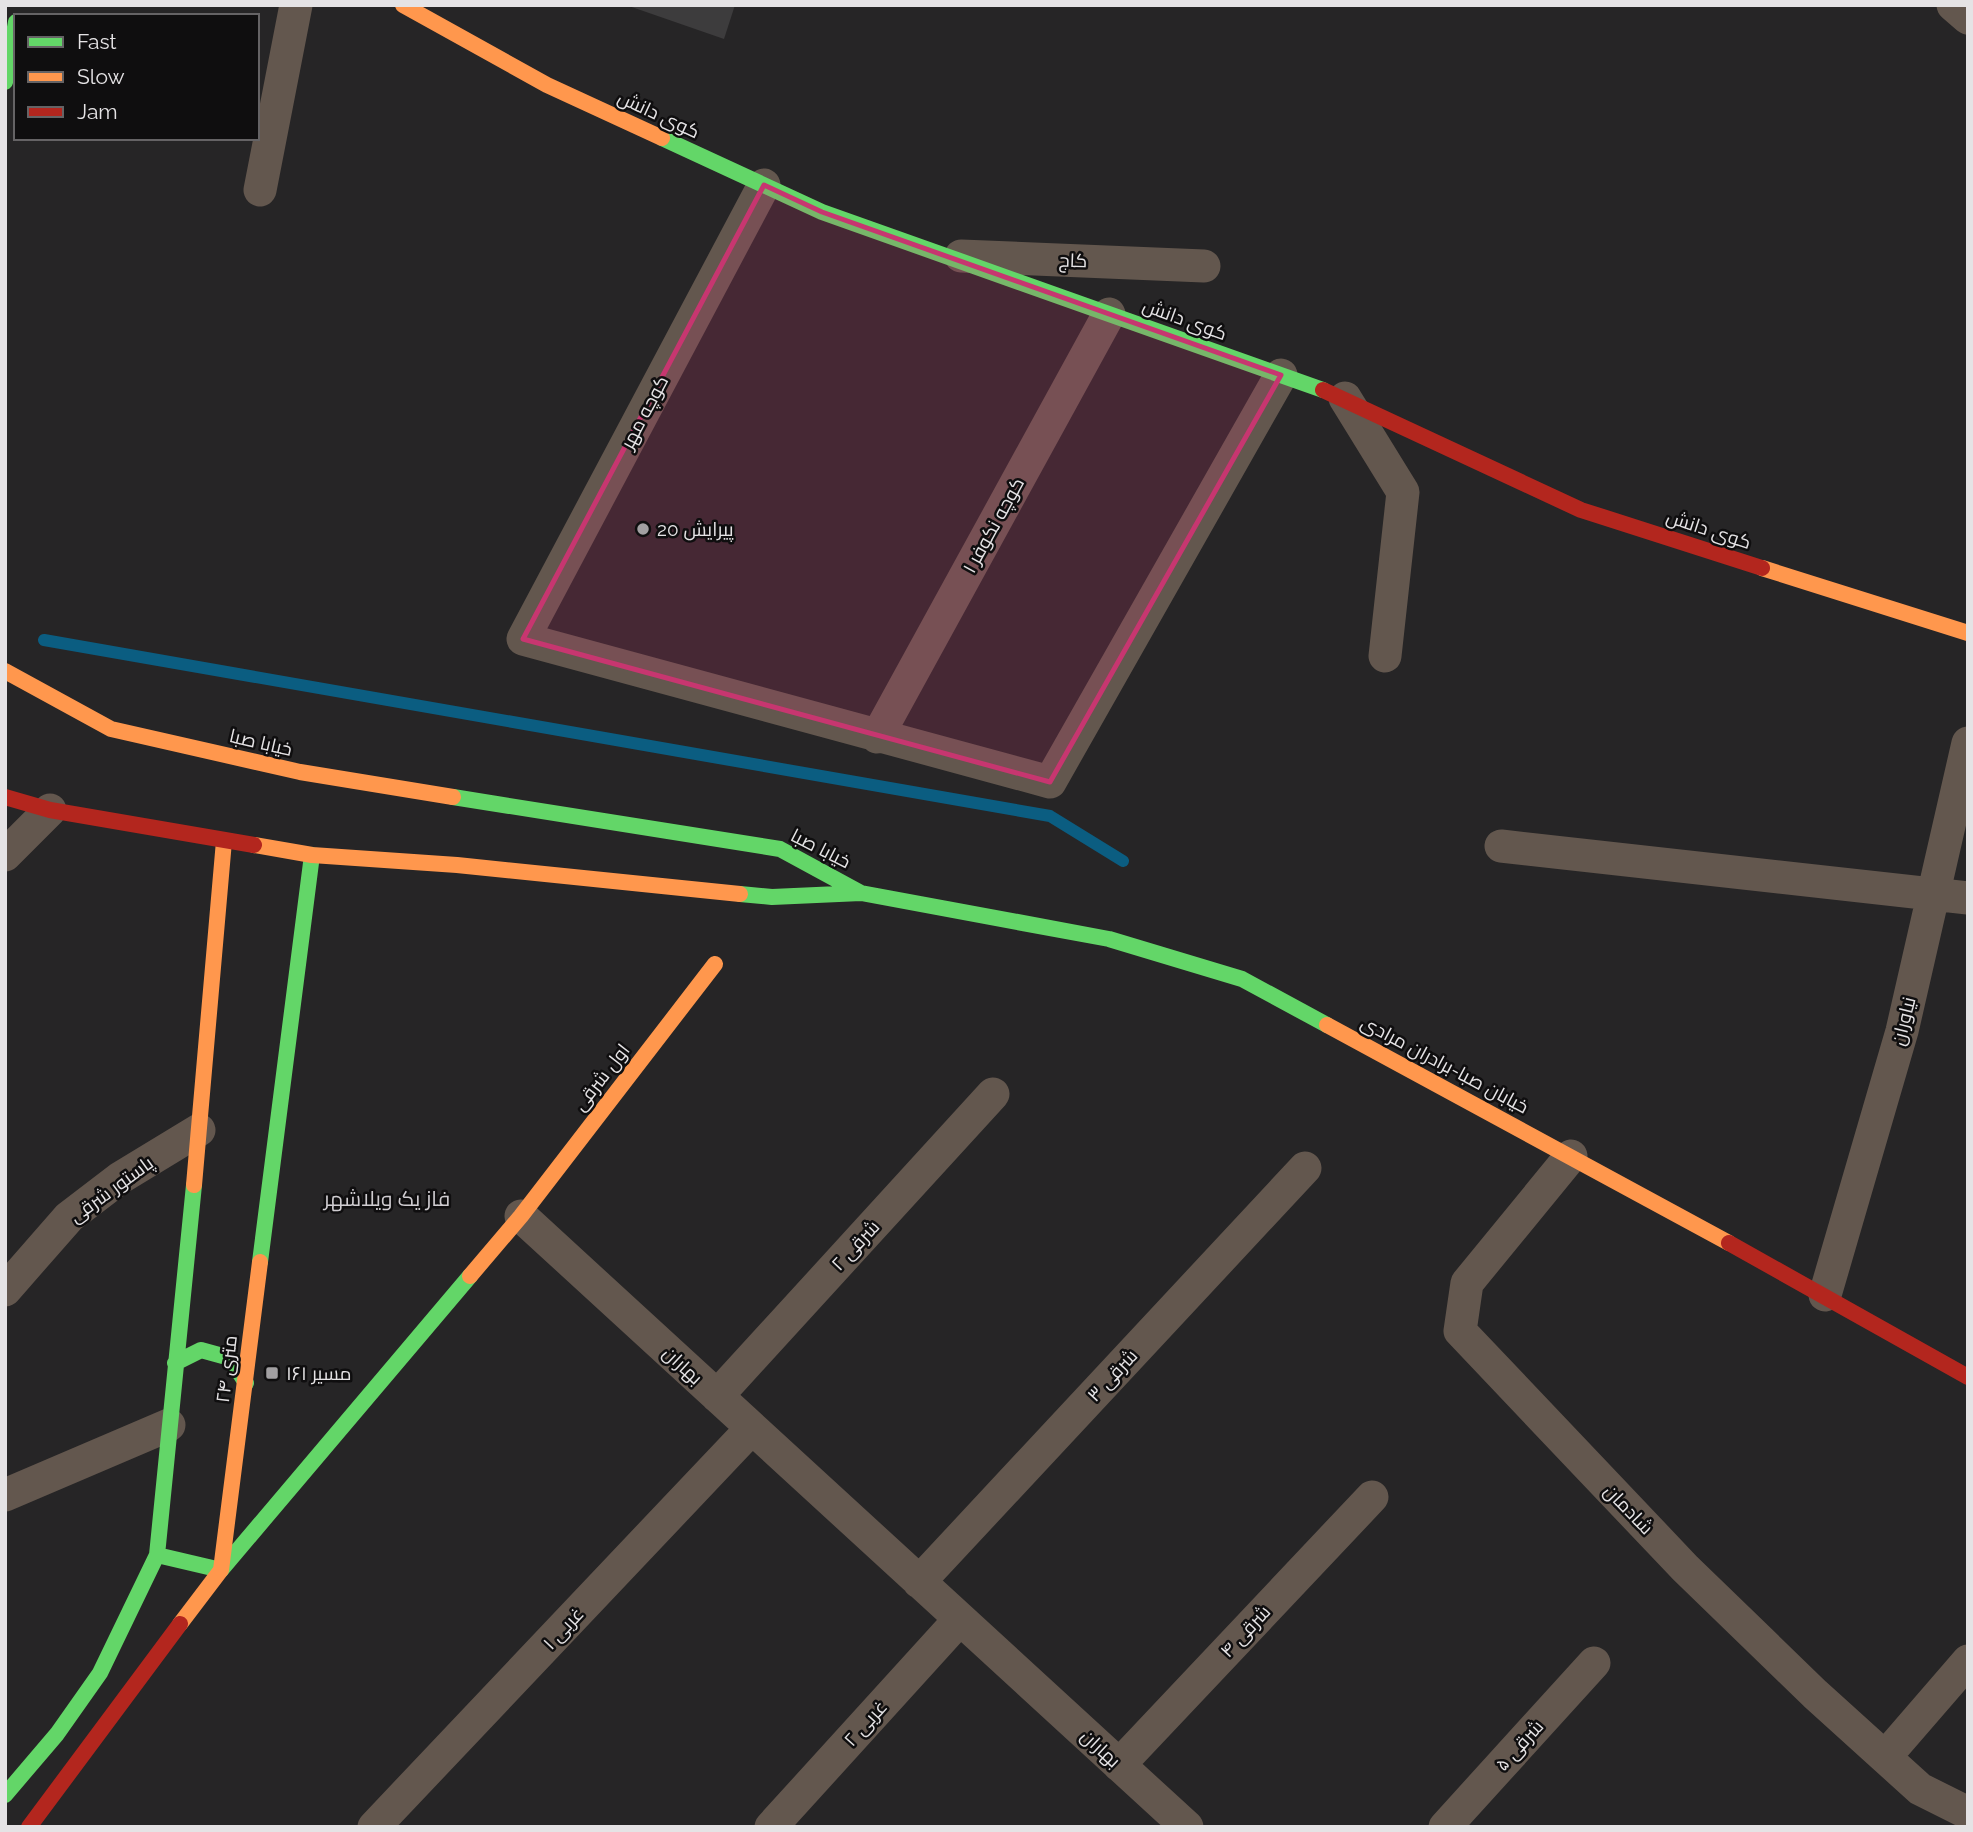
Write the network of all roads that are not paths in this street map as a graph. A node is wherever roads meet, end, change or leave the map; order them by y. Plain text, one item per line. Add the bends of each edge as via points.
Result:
1 (296, 5) edge
2 (403, 5) edge
3 (1953, 5) edge
4 (1968, 18) edge
5 (14, 33) edge
6 (5, 82) edge
7 (764, 185) junction
8 (260, 190) dead end
9 (942, 255) junction
10 (1204, 266) dead end
11 (1109, 314) junction
12 (1281, 375) junction
13 (1345, 398) junction
14 (1968, 634) edge
15 (1385, 656) dead end
16 (5, 671) edge
17 (877, 737) junction
18 (1968, 743) edge
19 (5, 797) edge
20 (50, 810) junction
21 (224, 841) junction
22 (1501, 846) dead end
23 (5, 855) edge
24 (312, 855) junction
25 (861, 892) junction
26 (1931, 895) junction
27 (1968, 898) edge
28 (715, 964) dead end
29 (993, 1094) dead end
30 (200, 1130) junction
31 (1571, 1156) junction
32 (1305, 1168) dead end
33 (521, 1216) junction
34 (5, 1290) edge
35 (1825, 1295) junction
36 (175, 1363) junction
37 (1968, 1377) edge
38 (246, 1383) junction
39 (716, 1396) junction
40 (169, 1425) junction
41 (752, 1428) junction
42 (5, 1494) edge
43 (1372, 1497) dead end
44 (157, 1555) junction
45 (221, 1570) junction
46 (919, 1581) junction
47 (960, 1619) junction
48 (1968, 1661) edge
49 (1594, 1663) dead end
50 (1885, 1757) junction
51 (1119, 1765) junction
52 (5, 1795) edge
53 (1968, 1813) edge
54 (1178, 1824) edge
55 (29, 1827) edge
56 (374, 1827) edge
57 (771, 1827) edge
58 (1445, 1827) edge

1 - 8 street
2 - 7 street, کوی دانش via 547,85
3 - 4 street
5 - 6 street
7 - 9 street, کوی دانش via 822,212
7 - 17 street, کوچه مهر via 523,639
9 - 10 street, کاج
9 - 11 street, کوی دانش
11 - 12 street, کوی دانش
11 - 17 street, کوچه نکوفر ۱
12 - 13 street, کوی دانش
12 - 17 street via 1050,782
13 - 14 street, کوی دانش via 1581,510
13 - 15 street via 1403,492
16 - 25 street, خیابا صبا via 111,729 300,772 780,849
18 - 26 street, نیاوران
19 - 20 street, خیابا صبا
20 - 21 street, خیابا صبا
20 - 23 street
21 - 24 street, خیابا صبا
21 - 30 street
22 - 26 street
24 - 25 street, خیابا صبا via 772,897
24 - 38 street, ۲۴ متری
25 - 31 street, خیابان صبا-برادران مرادی via 1109,939 1242,979
26 - 27 street
26 - 35 street, نیاوران via 1902,1031
28 - 33 street, اول شرقی
29 - 39 street, ۲ شرقی
30 - 34 street, پاستور شرقی via 120,1178 69,1217
30 - 36 street
31 - 35 street, خیابان صبا-برادران مرادی
31 - 50 street, شادمان via 1467,1283 1460,1331 1685,1568
32 - 46 street, ۳ شرقی
33 - 39 street, بهاران
33 - 45 street
35 - 37 street, خیابان صبا-برادران مرادی
36 - 38 street via 201,1350 230,1358
36 - 40 street
38 - 45 street, ۲۴ متری
39 - 41 street, بهاران
40 - 42 street
40 - 44 street
41 - 46 street, بهاران
41 - 56 street, ۱ غربی
43 - 51 street, ۴ شرقی
44 - 45 street
44 - 52 street via 100,1674
45 - 55 street, ۲۴ متری
46 - 47 street, بهاران
47 - 51 street, بهاران
47 - 57 street, ۲ غربی
48 - 50 street
49 - 58 street, ۵ شرقی
50 - 53 street, شادمان via 1920,1789
51 - 54 street, بهاران

